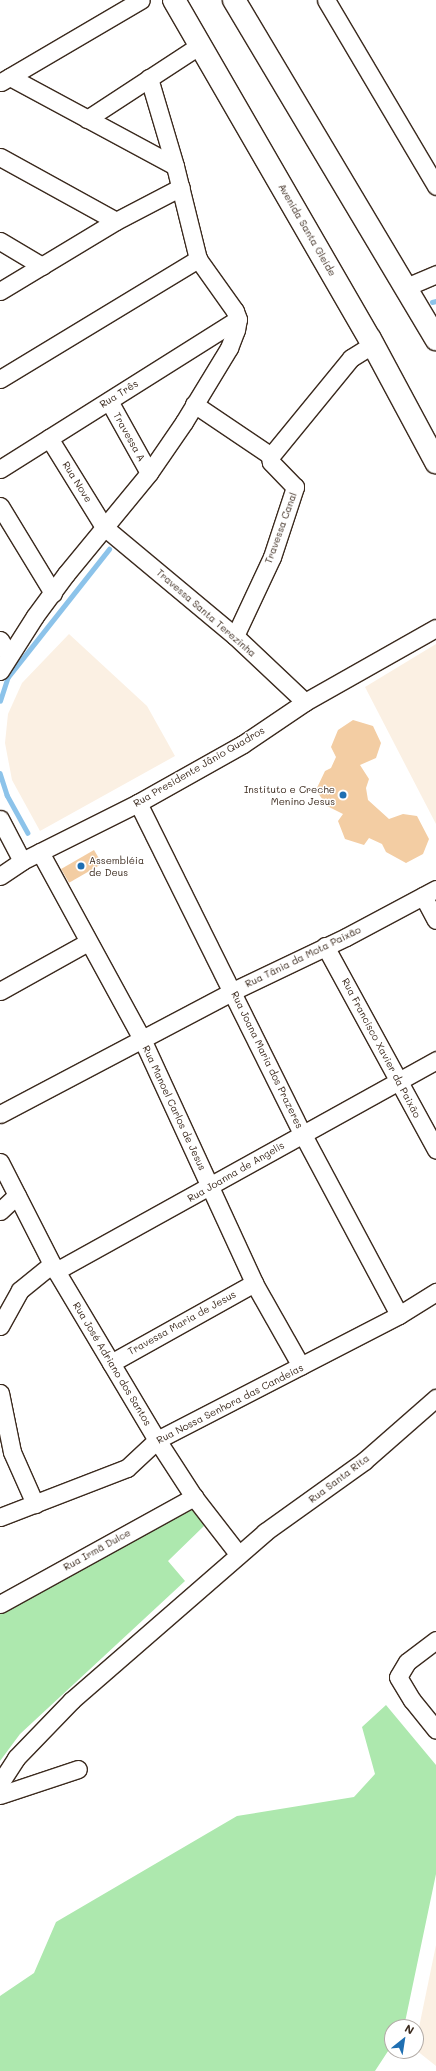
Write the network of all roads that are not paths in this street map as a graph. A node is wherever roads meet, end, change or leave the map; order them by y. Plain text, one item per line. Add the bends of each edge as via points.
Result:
1 (141, 0) edge
2 (174, 0) edge
3 (234, 0) edge
4 (326, 0) edge
5 (200, 45) junction
6 (149, 78) junction
7 (5, 80) edge
8 (87, 119) junction
9 (0, 157) edge
10 (175, 166) junction
11 (436, 186) edge
12 (181, 187) junction
13 (116, 221) junction
14 (0, 241) edge
15 (198, 259) junction
16 (42, 266) junction
17 (436, 274) edge
18 (406, 287) junction
19 (0, 291) edge
20 (238, 319) junction
21 (436, 339) edge
22 (373, 344) junction
23 (0, 379) edge
24 (109, 401) junction
25 (194, 404) junction
26 (49, 438) junction
27 (271, 456) junction
28 (436, 462) edge
29 (0, 469) edge
30 (149, 473) junction
31 (0, 506) edge
32 (104, 527) junction
33 (53, 593) junction
34 (436, 628) edge
35 (235, 636) junction
36 (0, 640) edge
37 (9, 655) junction
38 (0, 671) edge
39 (305, 702) junction
40 (138, 803) junction
41 (0, 819) edge
42 (40, 852) junction
43 (22, 861) junction
44 (0, 876) edge
45 (430, 893) edge
46 (436, 920) edge
47 (88, 942) junction
48 (325, 946) junction
49 (0, 990) edge
50 (233, 991) junction
51 (142, 1039) junction
52 (436, 1060) edge
53 (398, 1081) junction
54 (0, 1114) edge
55 (302, 1133) junction
56 (436, 1150) edge
57 (0, 1162) edge
58 (210, 1187) junction
59 (17, 1195) junction
60 (0, 1211) edge
61 (54, 1268) junction
62 (254, 1283) junction
63 (436, 1292) edge
64 (399, 1315) junction
65 (0, 1326) edge
66 (111, 1363) junction
67 (301, 1366) junction
68 (0, 1393) edge
69 (436, 1398) edge
70 (157, 1440) junction
71 (6, 1455) edge
72 (194, 1497) junction
73 (35, 1504) junction
74 (0, 1518) edge
75 (239, 1556) junction
76 (0, 1604) edge
77 (436, 1640) edge
78 (436, 1730) edge
79 (78, 1769) dead end
80 (0, 1783) edge
81 (0, 1795) edge

1 - 7 street
2 - 5 main road, Avenida Santa Gleide
3 - 18 main road
4 - 11 street
5 - 6 street
5 - 22 main road, Avenida Santa Gleide
6 - 8 street
6 - 10 street
7 - 8 street
8 - 10 street
9 - 13 street
10 - 12 street
12 - 13 street
12 - 15 street
13 - 16 street
14 - 16 street
15 - 20 street
15 - 23 street
16 - 19 street
17 - 18 street
18 - 21 main road
20 - 24 street, Rua Três
20 - 25 street via 229,348
22 - 27 street via 351,358
22 - 28 main road, Avenida Santa Gleide
24 - 26 street, Rua Três
24 - 30 street, Travessa A
25 - 27 street
25 - 30 street
26 - 29 street, Rua Três
26 - 32 street, Rua Nove
27 - 35 street, Travessa Canal via 270,461 295,487 272,557
30 - 32 street
31 - 33 street
32 - 33 street
32 - 35 street, Travessa Santa Terezinha
33 - 37 street
34 - 39 street, Rua Presidente Jânio Quadros
35 - 39 street, Travessa Santa Terezinha
36 - 37 street
37 - 38 street
39 - 40 street, Rua Presidente Jânio Quadros via 243,744
40 - 42 street, Rua Presidente Jânio Quadros
40 - 50 street, Rua Joana Maria dos Prazeres
41 - 43 street
42 - 43 street, Rua Presidente Jânio Quadros
42 - 47 street, Rua Manoel Carlos de Jesus
43 - 44 street, Rua Presidente Jânio Quadros
45 - 46 street
45 - 48 street, Rua Tânia da Mota Paixão
47 - 49 street
47 - 51 street, Rua Manoel Carlos de Jesus
48 - 50 street, Rua Tânia da Mota Paixão
48 - 53 street, Rua Francisco Xavier da Paixão
50 - 51 street, Rua Tânia da Mota Paixão
50 - 55 street, Rua Joana Maria dos Prazeres
51 - 54 street, Rua Tânia da Mota Paixão
51 - 58 street, Rua Manoel Carlos de Jesus
52 - 53 street, Rua Joanna de Angelis
53 - 55 street, Rua Joanna de Angelis
53 - 56 street, Rua Francisco Xavier da Paixão
55 - 58 street, Rua Joanna de Angelis
55 - 64 street, Rua Joana Maria dos Prazeres
57 - 59 street, Rua José Adriano dos Santos
58 - 61 street, Rua Joanna de Angelis
58 - 62 street, Rua Manoel Carlos de Jesus
59 - 60 street
59 - 61 street, Rua José Adriano dos Santos
61 - 65 street, Rua Joanna de Angelis via 20,1290
61 - 66 street, Rua José Adriano dos Santos
62 - 66 street, Travessa Maria de Jesus
62 - 67 street, Rua Manoel Carlos de Jesus
63 - 64 street, Rua Nossa Senhora das Candeias
64 - 67 street, Rua Nossa Senhora das Candeias
66 - 70 street, Rua José Adriano dos Santos
67 - 70 street, Rua Nossa Senhora das Candeias
68 - 71 street
69 - 75 street, Rua Santa Rita via 364,1461 265,1532
70 - 72 street, Rua José Adriano dos Santos
70 - 73 street, Rua Nossa Senhora das Candeias via 127,1468
71 - 73 street
72 - 75 street, Rua José Adriano dos Santos
72 - 76 street, Rua Irmã Dulce
73 - 74 street, Rua Nossa Senhora das Candeias
75 - 80 street via 72,1700 26,1747
77 - 78 street via 407,1662 398,1677 412,1700
79 - 81 street

